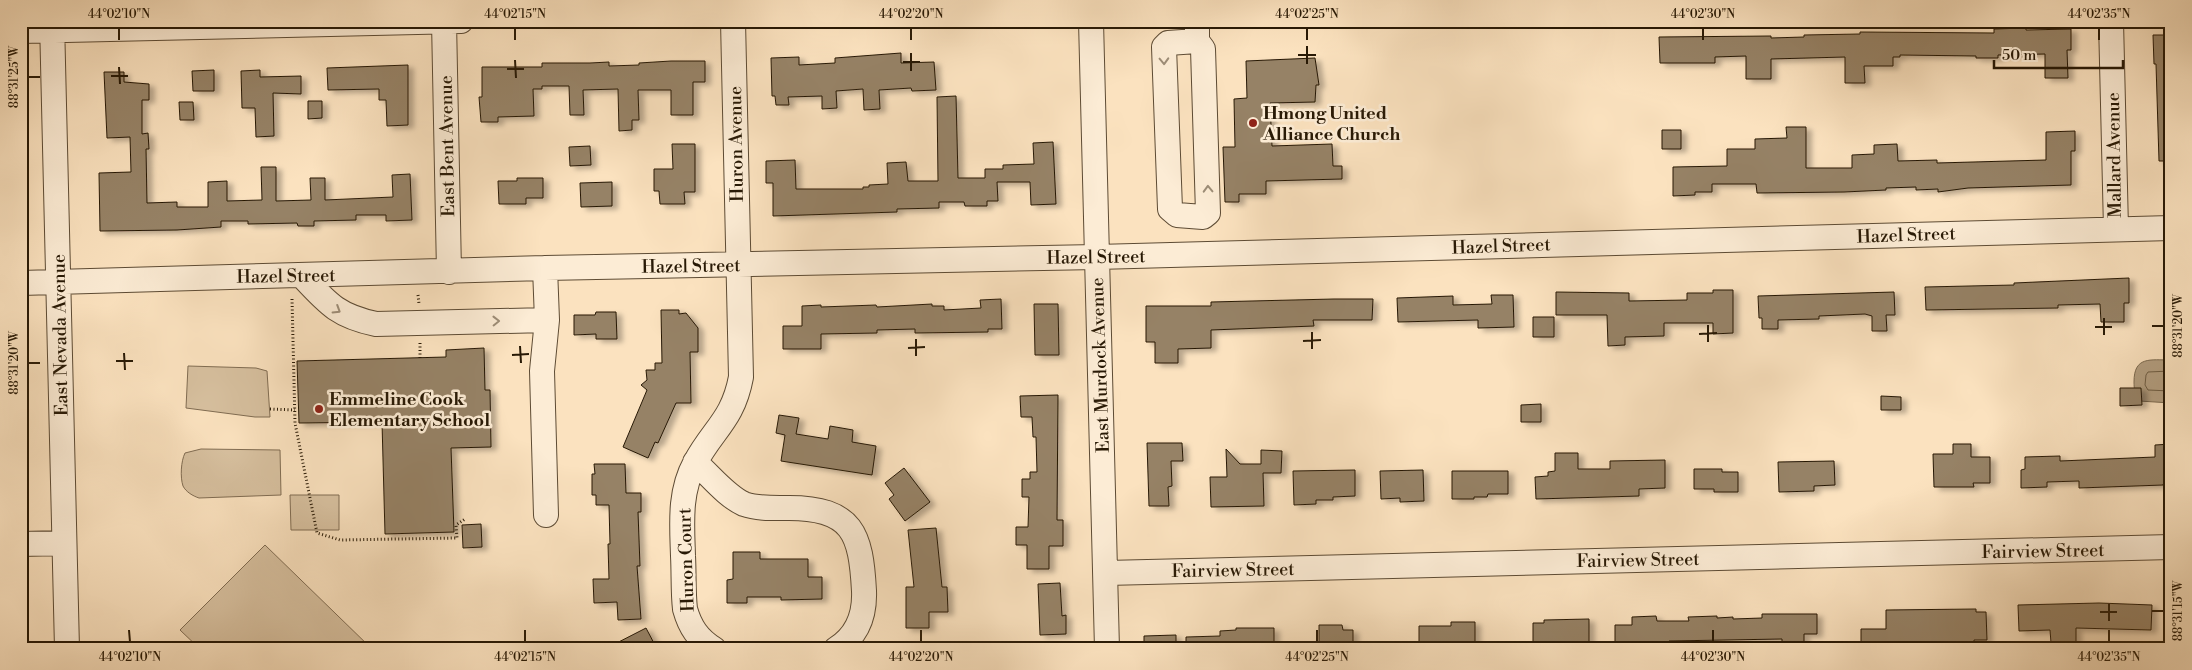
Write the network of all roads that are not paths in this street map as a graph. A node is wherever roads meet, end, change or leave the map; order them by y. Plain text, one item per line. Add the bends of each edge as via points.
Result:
1 (444, 21) edge
2 (461, 21) edge
3 (733, 21) edge
4 (1091, 21) edge
5 (2111, 21) edge
6 (52, 26) edge
7 (21, 31) edge
8 (1197, 31) edge
9 (1203, 218) junction
10 (2171, 228) edge
11 (2116, 230) junction
12 (1204, 254) junction
13 (1097, 257) junction
14 (738, 266) junction
15 (545, 268) junction
16 (449, 272) junction
17 (302, 276) junction
18 (59, 282) junction
19 (21, 283) edge
20 (547, 320) junction
21 (695, 462) junction
22 (546, 515) dead end
23 (64, 543) junction
24 (21, 544) edge
25 (2171, 547) edge
26 (1106, 573) junction
27 (67, 649) edge
28 (714, 649) edge
29 (836, 649) edge
30 (1108, 649) edge

1 - 2 street
1 - 6 street
1 - 16 street, East Bent Avenue
3 - 14 street, Huron Avenue
4 - 13 street, East Murdock Avenue
5 - 11 street, Mallard Avenue
6 - 7 street
6 - 18 street, East Nevada Avenue
9 -> 8 street via 1208,213 1208,204 1203,49
8 -> 9 street via 1164,47 1170,209 1177,215
9 - 12 street
10 - 11 street, Hazel Street
11 - 12 street, Hazel Street
12 - 13 street, Hazel Street
13 - 14 street, Hazel Street
13 - 26 street, East Murdock Avenue
14 - 15 street, Hazel Street
14 - 21 street, Huron Court via 742,377 730,412
15 - 16 street, Hazel Street
15 - 20 street
16 - 17 street, Hazel Street
17 - 18 street, Hazel Street
17 -> 20 street via 333,308 359,321 376,324
18 - 19 street, Hazel Street
18 - 23 street, East Nevada Avenue
20 - 22 street via 542,371
21 - 28 street, Huron Court via 686,482 682,508 684,600 689,624 697,636
21 - 29 street via 743,503 756,507 824,510 848,525 861,552 865,603 858,627
23 - 24 street
23 - 27 street, East Nevada Avenue
25 - 26 street, Fairview Street
26 - 30 street, East Murdock Avenue

